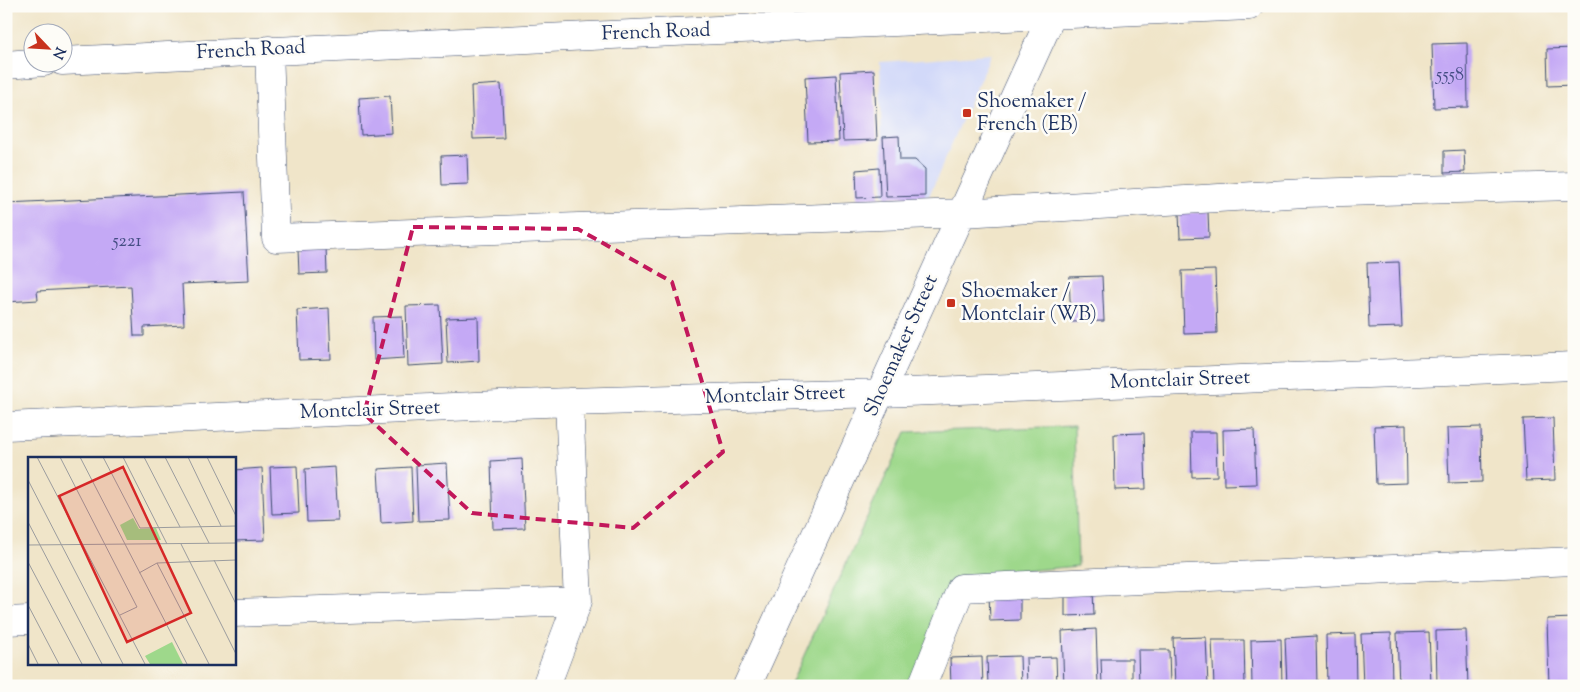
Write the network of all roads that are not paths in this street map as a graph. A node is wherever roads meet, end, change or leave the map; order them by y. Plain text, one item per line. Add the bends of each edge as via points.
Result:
1 (1249, 6) edge
2 (1054, 11) edge
3 (268, 50) junction
4 (72, 61) edge
5 (22, 64) edge
6 (6, 65) edge
7 (1574, 186) edge
8 (962, 213) junction
9 (1574, 366) edge
10 (881, 393) junction
11 (569, 402) junction
12 (6, 426) edge
13 (1574, 561) edge
14 (578, 601) junction
15 (235, 613) edge
16 (28, 620) edge
17 (6, 621) edge
18 (546, 686) edge
19 (747, 686) edge
20 (922, 686) edge

1 - 2 street, French Road
2 - 3 street, French Road
2 - 8 street, Shoemaker Street
3 - 4 street, French Road
3 - 8 street via 276,238
5 - 6 street
7 - 8 street via 1305,193
8 - 10 street, Shoemaker Street
9 - 10 street, Montclair Street
10 - 11 street, Montclair Street
10 - 19 street, Shoemaker Street
11 - 12 street, Montclair Street
11 - 14 street
13 - 20 street via 961,588
14 - 15 street
14 - 18 street
16 - 17 street

